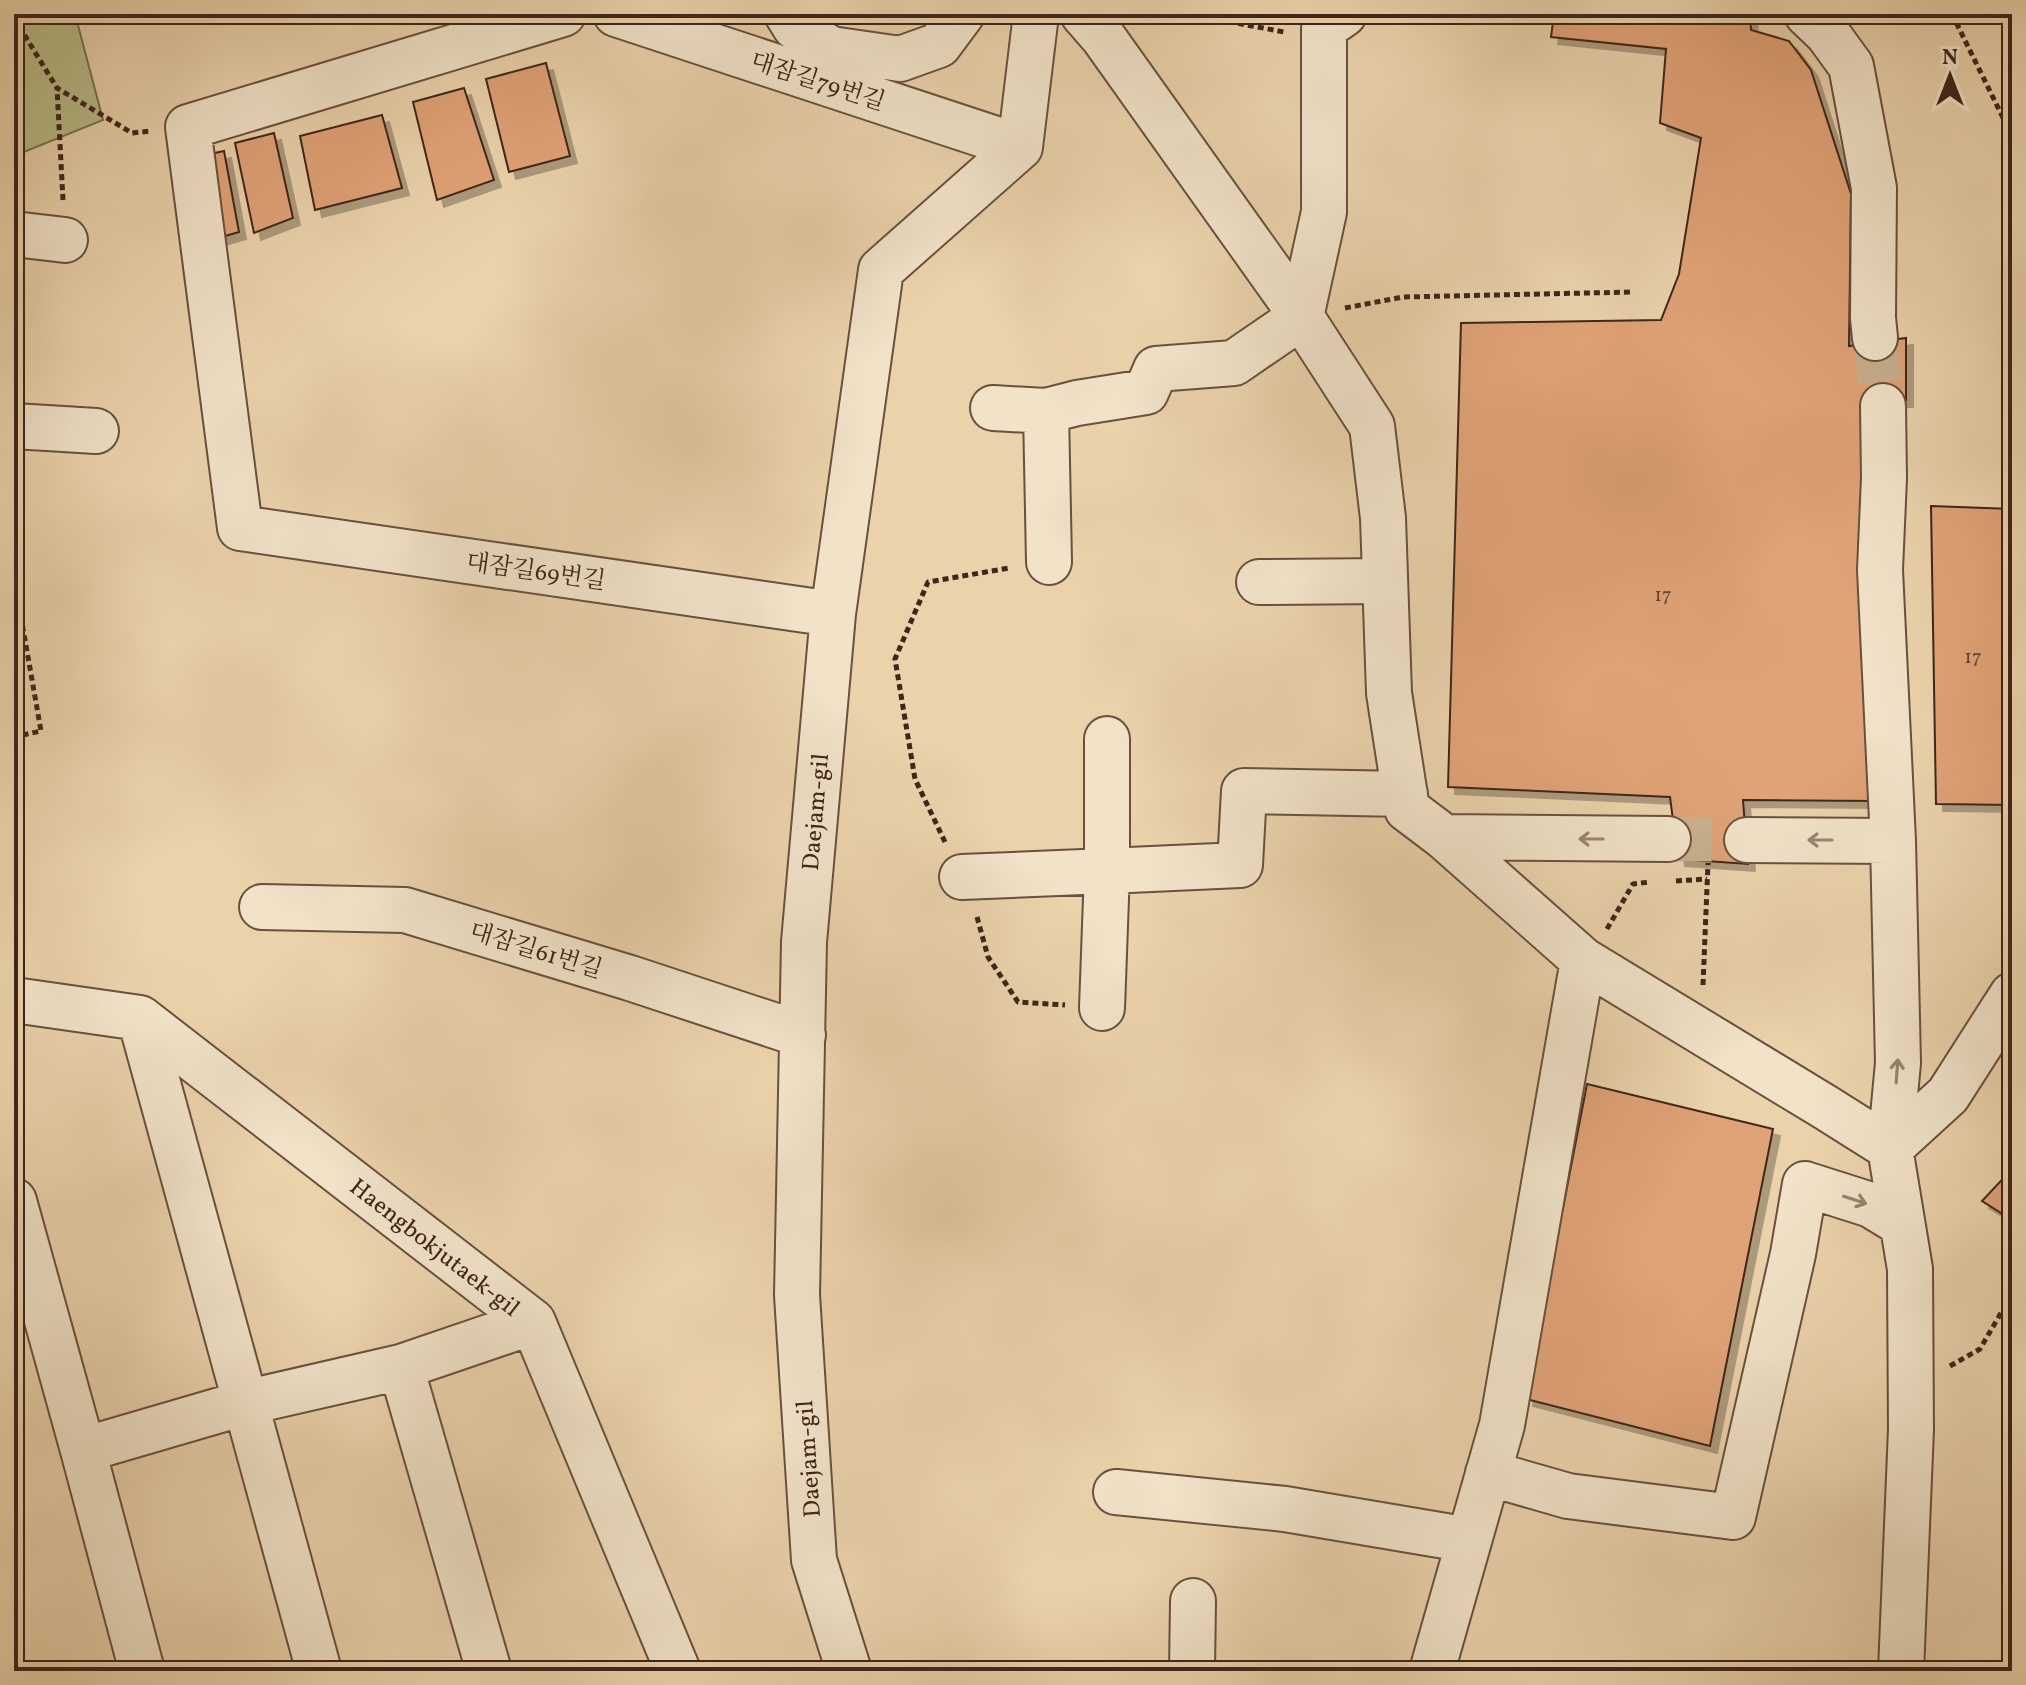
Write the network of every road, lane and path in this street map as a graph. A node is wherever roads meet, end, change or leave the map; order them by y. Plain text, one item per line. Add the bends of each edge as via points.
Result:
1 (563, 14) edge
2 (616, 14) edge
3 (787, 14) edge
4 (962, 14) edge
5 (1036, 14) edge
6 (1083, 14) edge
7 (1189, 14) edge
8 (1807, 14) edge
9 (1952, 14) edge
10 (14, 18) edge
11 (1334, 27) edge
12 (57, 88) junction
13 (188, 127) junction
14 (2012, 136) edge
15 (1020, 147) junction
16 (14, 234) edge
17 (65, 240) joint
18 (1633, 292) dead end
19 (1301, 317) junction
20 (1875, 338) tunnel mouth
21 (1883, 406) tunnel mouth
22 (993, 408) dead end
23 (1046, 411) junction
24 (14, 426) edge
25 (96, 431) dead end
26 (1049, 562) joint
27 (1385, 581) junction
28 (1259, 582) dead end
29 (14, 599) edge
30 (833, 614) junction
31 (14, 737) edge
32 (1107, 739) dead end
33 (1405, 794) junction
34 (1444, 837) junction
35 (1668, 839) tunnel mouth
36 (1747, 840) tunnel mouth
37 (1893, 841) junction
38 (1708, 863) dead end
39 (1107, 871) junction
40 (962, 877) junction
41 (1707, 879) junction
42 (262, 907) dead end
43 (1590, 964) junction
44 (2012, 995) edge
45 (14, 1000) edge
46 (1102, 1008) joint
47 (140, 1018) junction
48 (1699, 1030) junction
49 (803, 1035) junction
50 (1890, 1148) junction
51 (14, 1201) edge
52 (1902, 1224) junction
53 (2012, 1294) edge
54 (533, 1322) junction
55 (401, 1367) junction
56 (1910, 1387) junction
57 (244, 1403) junction
58 (83, 1450) junction
59 (1488, 1473) junction
60 (1116, 1492) dead end
61 (1469, 1540) junction
62 (1193, 1601) dead end
63 (142, 1671) edge
64 (319, 1671) edge
65 (489, 1671) edge
66 (678, 1671) edge
67 (849, 1671) edge
68 (1192, 1671) edge
69 (1432, 1671) edge
70 (1901, 1671) edge

1 - 13 street
2 - 15 street, 대잠길79번길
3 - 4 street via 795,27 831,49 900,59 939,45
5 - 15 street
6 - 19 street
7 - 11 path
8 - 20 street via 1851,66 1874,188
9 - 14 path
10 - 12 path
11 - 19 street via 1324,212
12 - 13 path via 132,133
12 - 17 path
13 - 30 street, 대잠길69번길 via 240,528
15 - 30 street, Daejam-gil via 881,270
16 - 17 street
18 - 19 path via 1403,297
19 - 23 street via 1234,363 1156,369 1146,392
19 - 27 street via 1372,426
21 - 37 street via 1880,570
22 - 23 street
23 - 26 street
24 - 25 street
26 - 40 path via 928,582 895,659 915,779
27 - 28 street
27 - 33 street via 1389,693
29 - 31 path via 41,731
30 - 49 street, Daejam-gil via 804,942
32 - 39 street
33 - 34 street via 1407,809
33 - 39 street via 1244,791 1240,865
35 -> 34 street
34 - 43 street
37 -> 36 street
50 -> 37 street via 1898,1063
38 - 41 path
39 - 40 street
39 - 46 street
40 - 46 path via 988,957 1018,1002
41 - 43 path via 1633,884
41 - 48 path
42 - 49 street, 대잠길61번길 via 405,910
43 - 48 street
43 - 59 street via 1502,1425
44 - 50 street via 1948,1095
45 - 47 street, Haengbokjutaek-gil
47 - 54 street, Haengbokjutaek-gil
47 - 57 street
48 - 50 street
49 - 67 street, Daejam-gil via 797,1295 814,1560
50 - 52 street
51 - 58 street
52 - 56 street via 1910,1269
59 -> 52 street via 1568,1496 1733,1517 1805,1184 1871,1205
53 - 56 path via 1980,1349
54 - 55 street
54 - 66 street, Haengbokjutaek-gil
55 - 57 street
55 - 65 street
56 - 70 street
57 - 58 street
57 - 64 street
58 - 63 street
59 - 61 street
60 - 61 street via 1285,1509
61 - 69 street
62 - 68 street

